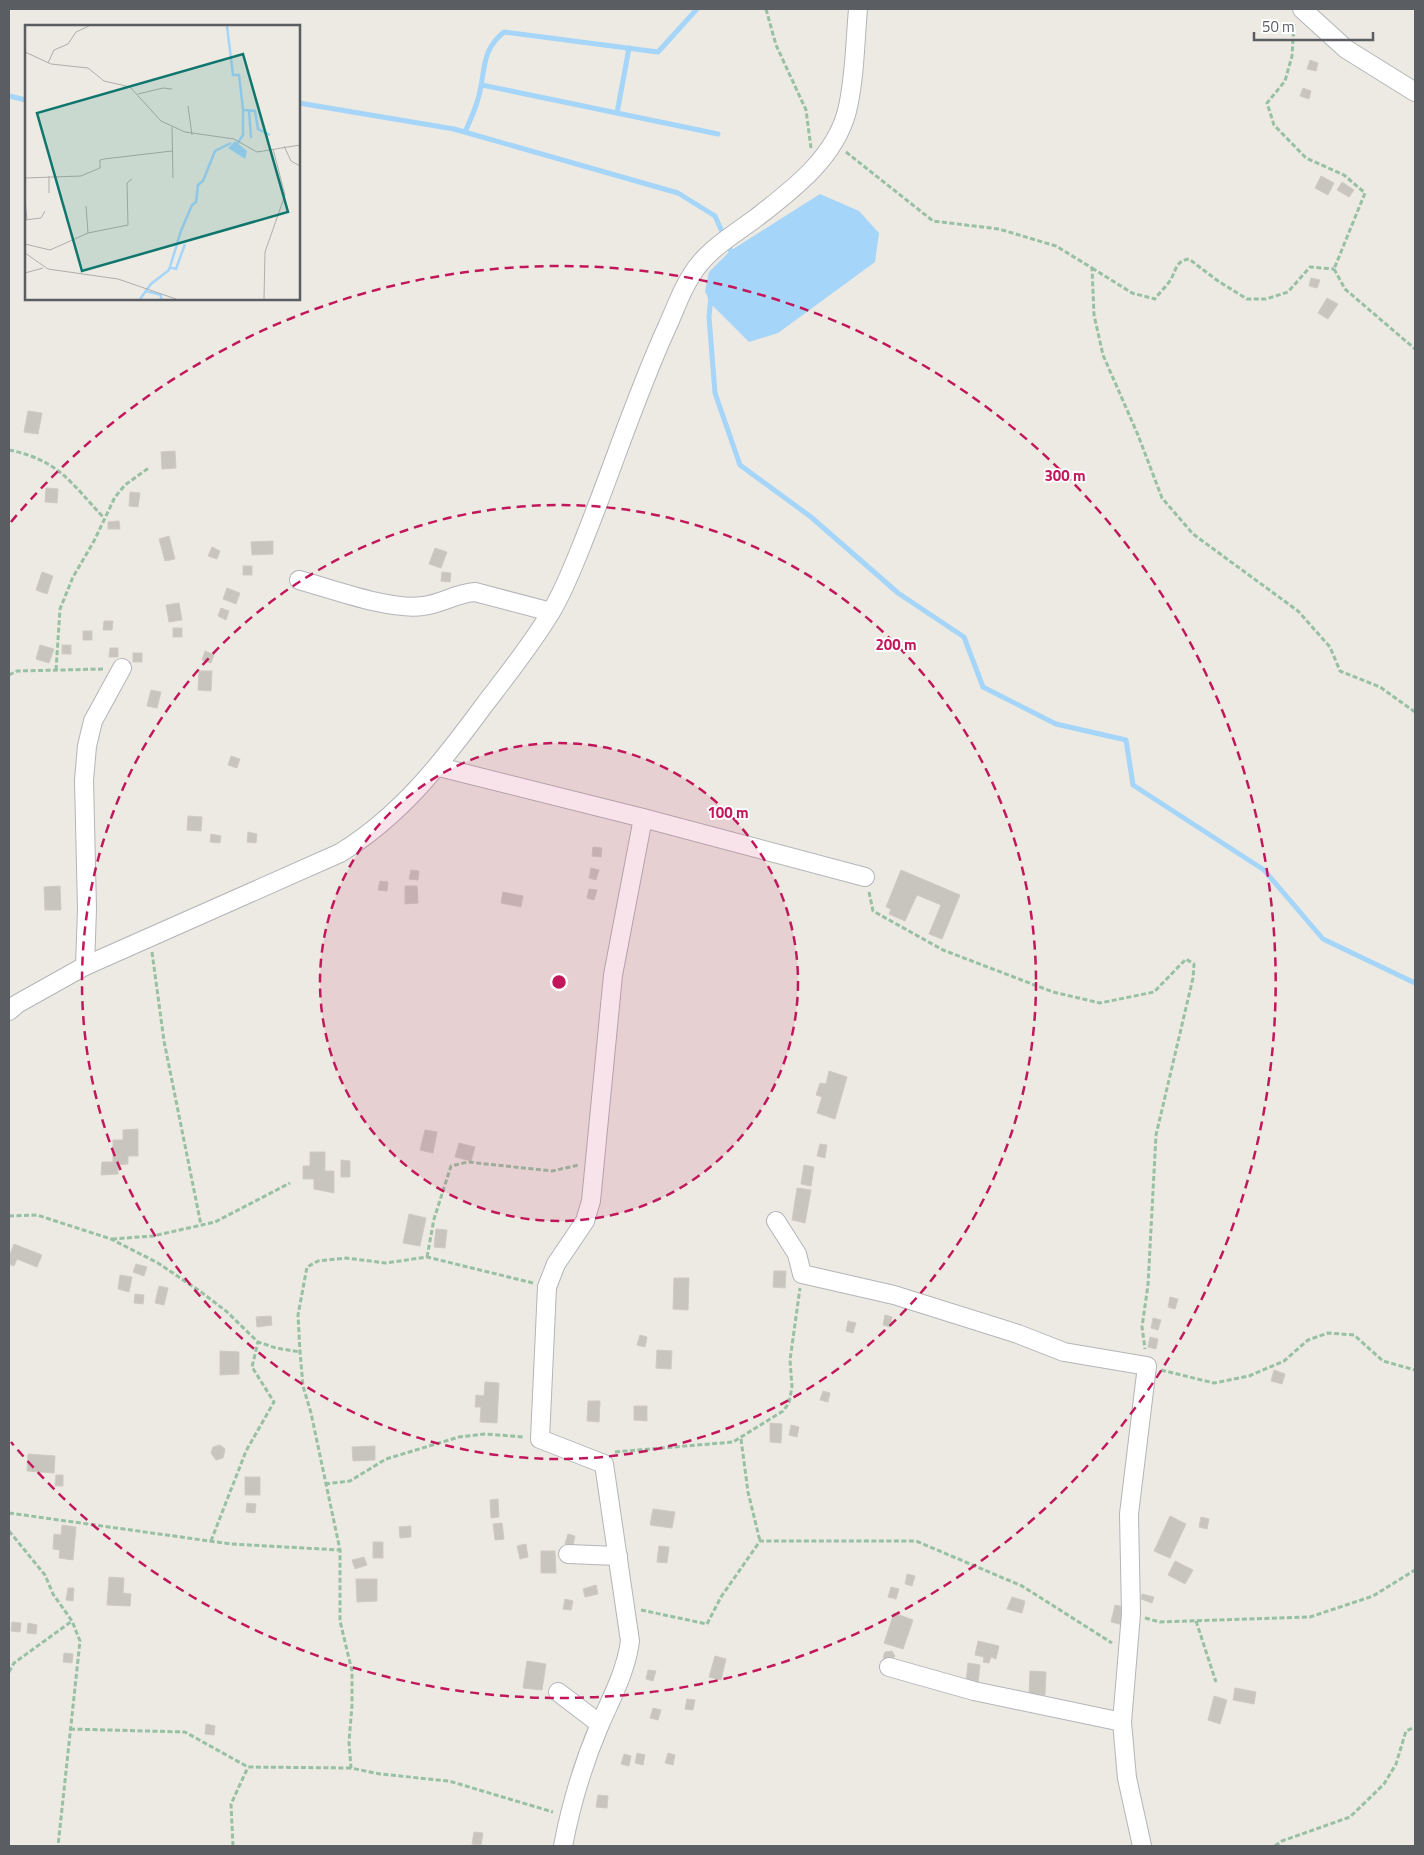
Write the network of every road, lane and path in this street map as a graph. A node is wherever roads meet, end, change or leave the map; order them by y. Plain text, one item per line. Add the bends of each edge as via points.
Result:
1 (766, 9) edge
2 (858, 9) edge
3 (1298, 13) edge
4 (1415, 92) edge
5 (832, 142) junction
6 (814, 168) junction
7 (1092, 268) junction
8 (1334, 269) junction
9 (1415, 349) edge
10 (9, 450) edge
11 (150, 467) dead end
12 (104, 518) junction
13 (299, 580) dead end
14 (551, 612) junction
15 (122, 668) joint
16 (56, 670) junction
17 (9, 675) edge
18 (1415, 712) edge
19 (439, 767) junction
20 (642, 818) junction
21 (865, 877) joint
22 (150, 936) junction
23 (85, 966) junction
24 (9, 1012) edge
25 (594, 1162) junction
26 (290, 1183) dead end
27 (9, 1216) edge
28 (776, 1222) dead end
29 (201, 1225) junction
30 (111, 1239) junction
31 (427, 1257) junction
32 (802, 1274) junction
33 (547, 1287) junction
34 (258, 1342) junction
35 (300, 1352) junction
36 (1147, 1366) junction
37 (1415, 1370) edge
38 (540, 1439) junction
39 (741, 1439) junction
40 (604, 1464) junction
41 (325, 1484) junction
42 (9, 1513) edge
43 (9, 1531) edge
44 (212, 1541) junction
45 (760, 1541) junction
46 (340, 1550) junction
47 (568, 1554) dead end
48 (618, 1556) junction
49 (1415, 1570) edge
50 (627, 1606) junction
51 (1131, 1614) junction
52 (72, 1621) junction
53 (1196, 1621) junction
54 (1127, 1652) junction
55 (889, 1667) dead end
56 (9, 1672) edge
57 (1216, 1682) dead end
58 (558, 1692) dead end
59 (1122, 1722) junction
60 (600, 1724) junction
61 (1415, 1727) edge
62 (70, 1728) junction
63 (248, 1766) junction
64 (351, 1768) junction
65 (568, 1817) junction
66 (58, 1846) edge
67 (233, 1846) edge
68 (563, 1846) edge
69 (1142, 1846) edge
70 (1275, 1846) edge

1 - 6 path via 776,45 806,110
2 - 5 street via 846,113
3 - 4 street via 1346,49
3 - 8 path via 1285,81 1267,103 1274,125 1306,158 1344,175 1365,193
5 - 6 street
5 - 7 path via 933,221 999,229 1056,246
6 - 14 street via 790,192 704,258 691,275 645,375 584,539
7 - 8 path via 1132,293 1155,298 1171,279 1176,266 1189,259 1247,299 1266,299 1288,292 1310,267
7 - 18 path via 1094,315 1103,355 1162,498 1193,534 1298,611 1330,647 1340,671 1380,687
8 - 9 path via 1345,289
10 - 12 path via 48,462
11 - 12 path via 120,491
12 - 16 path via 73,576 60,609
13 - 14 street via 399,607 424,606 475,592
14 - 19 street
15 - 16 path
15 - 23 street via 94,721 87,746 84,780
16 - 17 path via 17,671
19 - 20 street
19 - 22 street via 394,813 340,854
20 - 21 street
20 - 25 street via 613,975
21 - 36 path via 874,911 942,950 1053,992 1100,1003 1154,992 1186,959 1194,964 1194,978 1156,1135 1148,1285 1142,1327
22 - 23 street
22 - 29 path via 164,1041
23 - 24 street via 17,1004
25 - 31 path via 552,1171 468,1162 451,1166 434,1219
25 - 33 street via 589,1212 556,1264
26 - 29 path via 215,1222
27 - 30 path via 37,1215
28 - 32 street via 798,1254
29 - 30 path via 153,1236
30 - 34 path via 158,1263 201,1292
31 - 33 path
31 - 35 path via 386,1263 346,1258 318,1261 307,1268 298,1315
32 - 36 street via 894,1296 1018,1334 1064,1352
32 - 39 path via 790,1360 792,1388 789,1403
33 - 38 street
34 - 35 path
34 - 44 path via 252,1367 274,1402 246,1451
35 - 41 path via 303,1386
36 - 37 path via 1214,1383 1249,1376 1284,1361 1308,1340 1328,1333 1354,1335 1383,1361
36 - 51 street via 1129,1514
38 - 40 street via 601,1460
38 - 41 path via 485,1434 459,1437 386,1459 350,1481
39 - 40 path via 616,1451
39 - 45 path via 748,1492
40 - 48 street
41 - 46 path
42 - 44 path
43 - 52 path via 45,1575 53,1594
44 - 46 path
45 - 50 path via 720,1597 707,1624
45 - 54 path via 916,1541 1022,1586
46 - 64 path via 340,1621 352,1671
47 - 48 street
48 - 50 street
49 - 53 path via 1373,1596 1310,1616
50 - 60 street via 628,1656
51 - 53 path via 1160,1622
51 - 54 street
52 - 56 path via 14,1663
52 - 62 path via 80,1641
53 - 57 path
54 - 59 street
55 - 59 street via 974,1691
58 - 60 street
59 - 69 street via 1127,1778
60 - 65 street
61 - 70 path via 1406,1731 1396,1764 1384,1784 1350,1817
62 - 63 path via 186,1732
62 - 66 path
63 - 64 path
63 - 67 path via 231,1804
64 - 65 path via 449,1781
65 - 68 street

